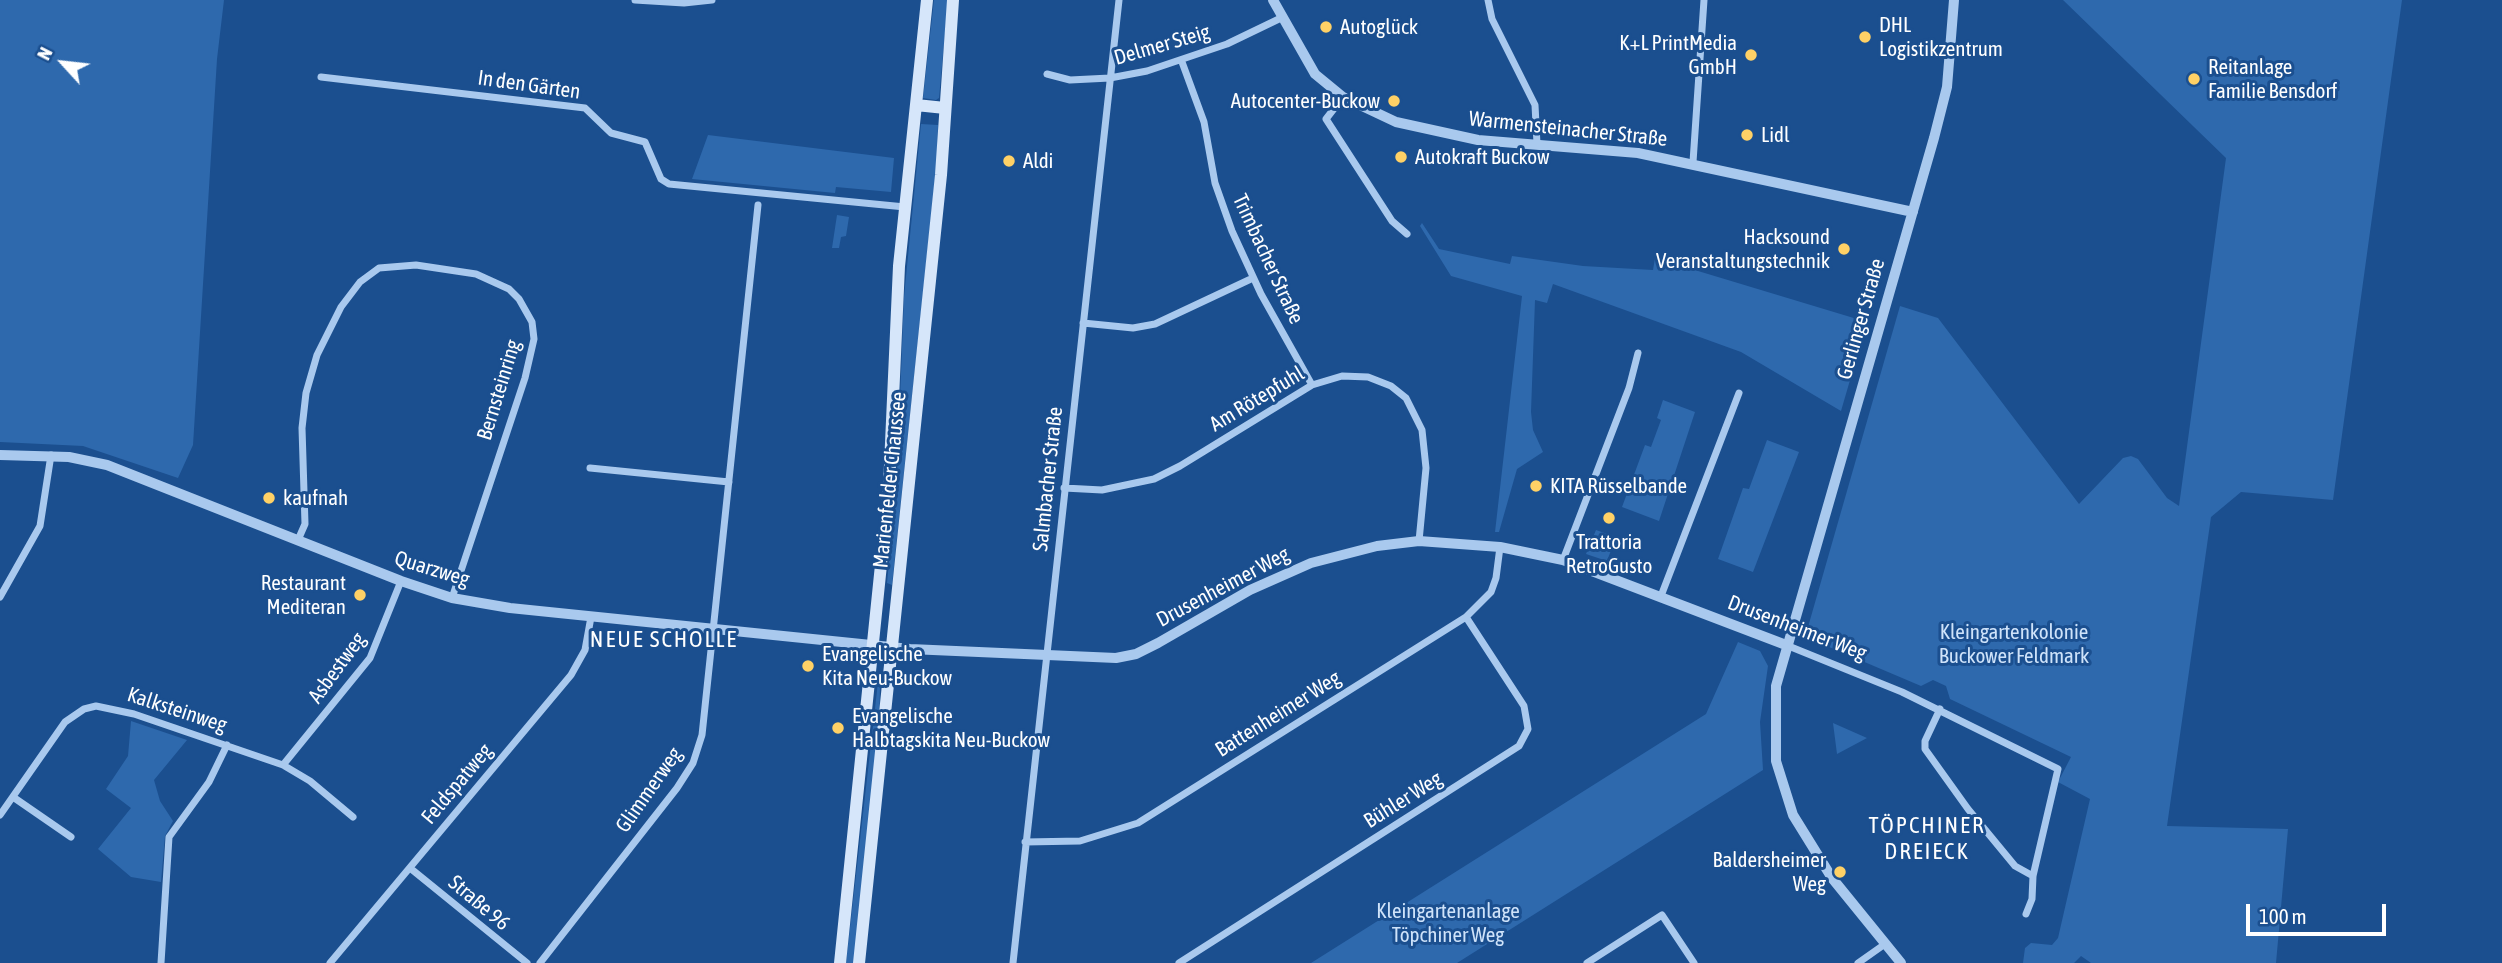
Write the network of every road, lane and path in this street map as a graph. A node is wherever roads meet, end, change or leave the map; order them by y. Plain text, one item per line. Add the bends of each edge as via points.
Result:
1 (635, 0) edge
2 (712, 0) edge
3 (927, 0) edge
4 (953, 0) edge
5 (1119, 0) edge
6 (1273, 0) edge
7 (1489, 0) edge
8 (1704, 0) edge
9 (1954, 0) edge
10 (1281, 18) junction
11 (1182, 62) junction
12 (1047, 74) dead end
13 (321, 77) dead end
14 (1110, 78) junction
15 (1343, 97) junction
16 (916, 105) junction
17 (945, 108) junction
18 (1537, 144) junction
19 (1693, 162) junction
20 (758, 205) dead end
21 (905, 207) junction
22 (1913, 212) junction
23 (1407, 234) dead end
24 (1253, 278) junction
25 (1083, 323) junction
26 (1639, 353) dead end
27 (1312, 385) junction
28 (1739, 393) dead end
29 (0, 455) edge
30 (51, 455) junction
31 (590, 468) dead end
32 (729, 482) junction
33 (1064, 488) junction
34 (298, 540) junction
35 (1419, 541) junction
36 (1500, 547) junction
37 (1563, 560) junction
38 (401, 581) junction
39 (1661, 596) junction
40 (0, 597) edge
41 (452, 598) junction
42 (591, 617) junction
43 (1466, 617) junction
44 (713, 629) junction
45 (873, 645) junction
46 (1786, 645) junction
47 (892, 647) junction
48 (1046, 657) junction
49 (1940, 709) junction
50 (227, 745) junction
51 (283, 765) junction
52 (13, 797) junction
53 (0, 815) edge
54 (353, 817) dead end
55 (71, 837) dead end
56 (1025, 842) junction
57 (410, 868) junction
58 (2033, 876) junction
59 (2026, 914) dead end
60 (1885, 944) junction
61 (161, 963) edge
62 (330, 963) edge
63 (527, 963) edge
64 (540, 963) edge
65 (840, 963) edge
66 (859, 963) edge
67 (1013, 963) edge
68 (1179, 963) edge
69 (1587, 963) edge
70 (1694, 963) edge
71 (1858, 963) edge
72 (1901, 963) edge

1 - 2 street
3 - 16 main road, Marienfelder Chaussee
4 - 17 main road, Marienfelder Chaussee
5 - 14 street, Salmbacher Straße
6 - 10 street, Warmensteinacher Straße
7 - 18 street via 1492,19 1535,105
8 - 19 street
9 - 22 street, Gerlinger Straße via 1947,87
10 - 11 street, Delmer Steig
10 - 15 street, Warmensteinacher Straße via 1315,74
11 - 14 street, Delmer Steig
11 - 24 street, Trimbacher Straße via 1203,122 1217,191
12 - 14 street, Delmer Steig via 1070,80
13 - 21 street, In den Gärten via 585,108 611,133 645,142 661,179 669,184
14 - 25 street, Salmbacher Straße
15 - 18 street, Warmensteinacher Straße via 1418,130 1478,141
15 - 23 street via 1326,119 1392,220
16 - 17 main road
16 - 21 main road, Marienfelder Chaussee
17 - 47 main road, Marienfelder Chaussee
18 - 19 street, Warmensteinacher Straße via 1596,147
19 - 22 street, Warmensteinacher Straße
20 - 32 street, Glimmerweg
21 - 45 main road, Marienfelder Chaussee via 890,468
22 - 46 street, Gerlinger Straße
24 - 25 street via 1155,324 1133,328
24 - 27 street, Trimbacher Straße
25 - 33 street, Salmbacher Straße
26 - 37 street
27 - 33 street, Am Rötepfuhl via 1154,479 1102,490
27 - 35 street, Am Rötepfuhl via 1351,375 1368,377 1391,386 1410,403 1422,430 1426,458
28 - 39 street
29 - 30 street, Quarzweg
30 - 34 street, Quarzweg via 127,471
30 - 40 street via 40,526
31 - 32 street
32 - 44 street, Glimmerweg
33 - 48 street, Salmbacher Straße
34 - 38 street, Quarzweg
34 - 41 street, Bernsteinring via 305,524 302,428 306,393 317,355 341,307 359,282 379,268 416,265 477,274 519,299 532,322 534,340
35 - 36 street, Drusenheimer Weg
35 - 48 street, Drusenheimer Weg via 1311,563 1250,590 1136,654 1095,660
36 - 37 street, Drusenheimer Weg
36 - 43 street, Battenheimer Weg via 1491,592
37 - 39 street, Drusenheimer Weg
38 - 41 street, Quarzweg
38 - 51 street, Asbestweg via 370,657
39 - 46 street, Drusenheimer Weg
41 - 42 street, Quarzweg
42 - 44 street, Quarzweg
42 - 57 street, Feldspatweg via 585,650 571,675
43 - 56 street, Battenheimer Weg via 1138,823 1080,841
43 - 68 street, Bühler Weg via 1524,706 1528,729 1519,746
44 - 45 street, Quarzweg
44 - 64 street, Glimmerweg via 702,735 693,763
45 - 47 street, Drusenheimer Weg
45 - 65 main road, Marienfelder Chaussee
46 - 49 street, Drusenheimer Weg
46 - 60 street, Gerlinger Straße via 1776,686 1774,727 1783,789 1817,855
47 - 48 street, Drusenheimer Weg
47 - 66 main road, Marienfelder Chaussee
48 - 56 street, Salmbacher Straße
49 - 58 street via 1925,749 1991,838 2015,866
49 - 58 street, Drusenheimer Weg via 2059,769
50 - 51 street, Kalksteinweg
50 - 52 street, Kalksteinweg via 116,708 83,709 65,722
50 - 61 street via 212,778 169,837
51 - 54 street, Kalksteinweg
52 - 53 street, Kalksteinweg
52 - 55 street
56 - 67 street, Salmbacher Straße
57 - 62 street, Feldspatweg
57 - 63 street, Straße 96
58 - 59 street, Drusenheimer Weg
60 - 71 street
60 - 72 street, Gerlinger Straße
69 - 70 street via 1662,915

